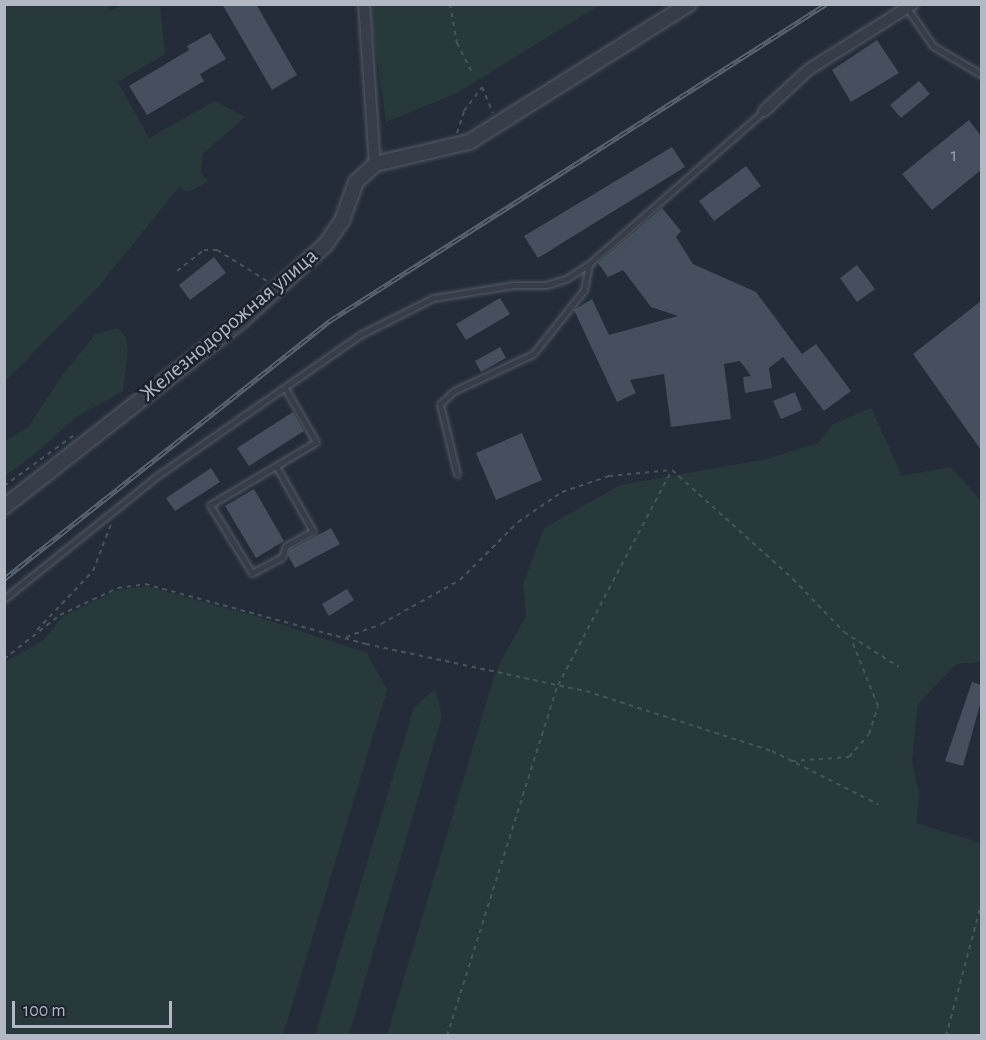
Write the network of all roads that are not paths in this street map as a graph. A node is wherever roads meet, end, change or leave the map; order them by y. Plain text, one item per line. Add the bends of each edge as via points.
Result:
1 (364, 4) edge
2 (689, 4) edge
3 (910, 6) edge
4 (981, 75) edge
5 (765, 111) joint
6 (375, 164) junction
7 (589, 264) junction
8 (285, 388) junction
9 (276, 466) junction
10 (457, 474) dead end
11 (4, 507) edge
12 (4, 599) edge

1 - 6 street
2 - 6 street via 498,126 449,149
3 - 4 lane via 933,46
3 - 5 street via 808,70
5 - 7 lane
6 - 11 street, Железнодорожная улица via 356,182 342,220 325,245 241,321
7 - 8 lane via 566,279 546,285 514,285 433,298 360,335
7 - 10 lane via 584,290 533,354 454,391 440,404
8 - 9 lane via 316,442
8 - 12 lane via 157,476
9 - 9 lane via 210,505 252,573 282,557 286,546 313,531

